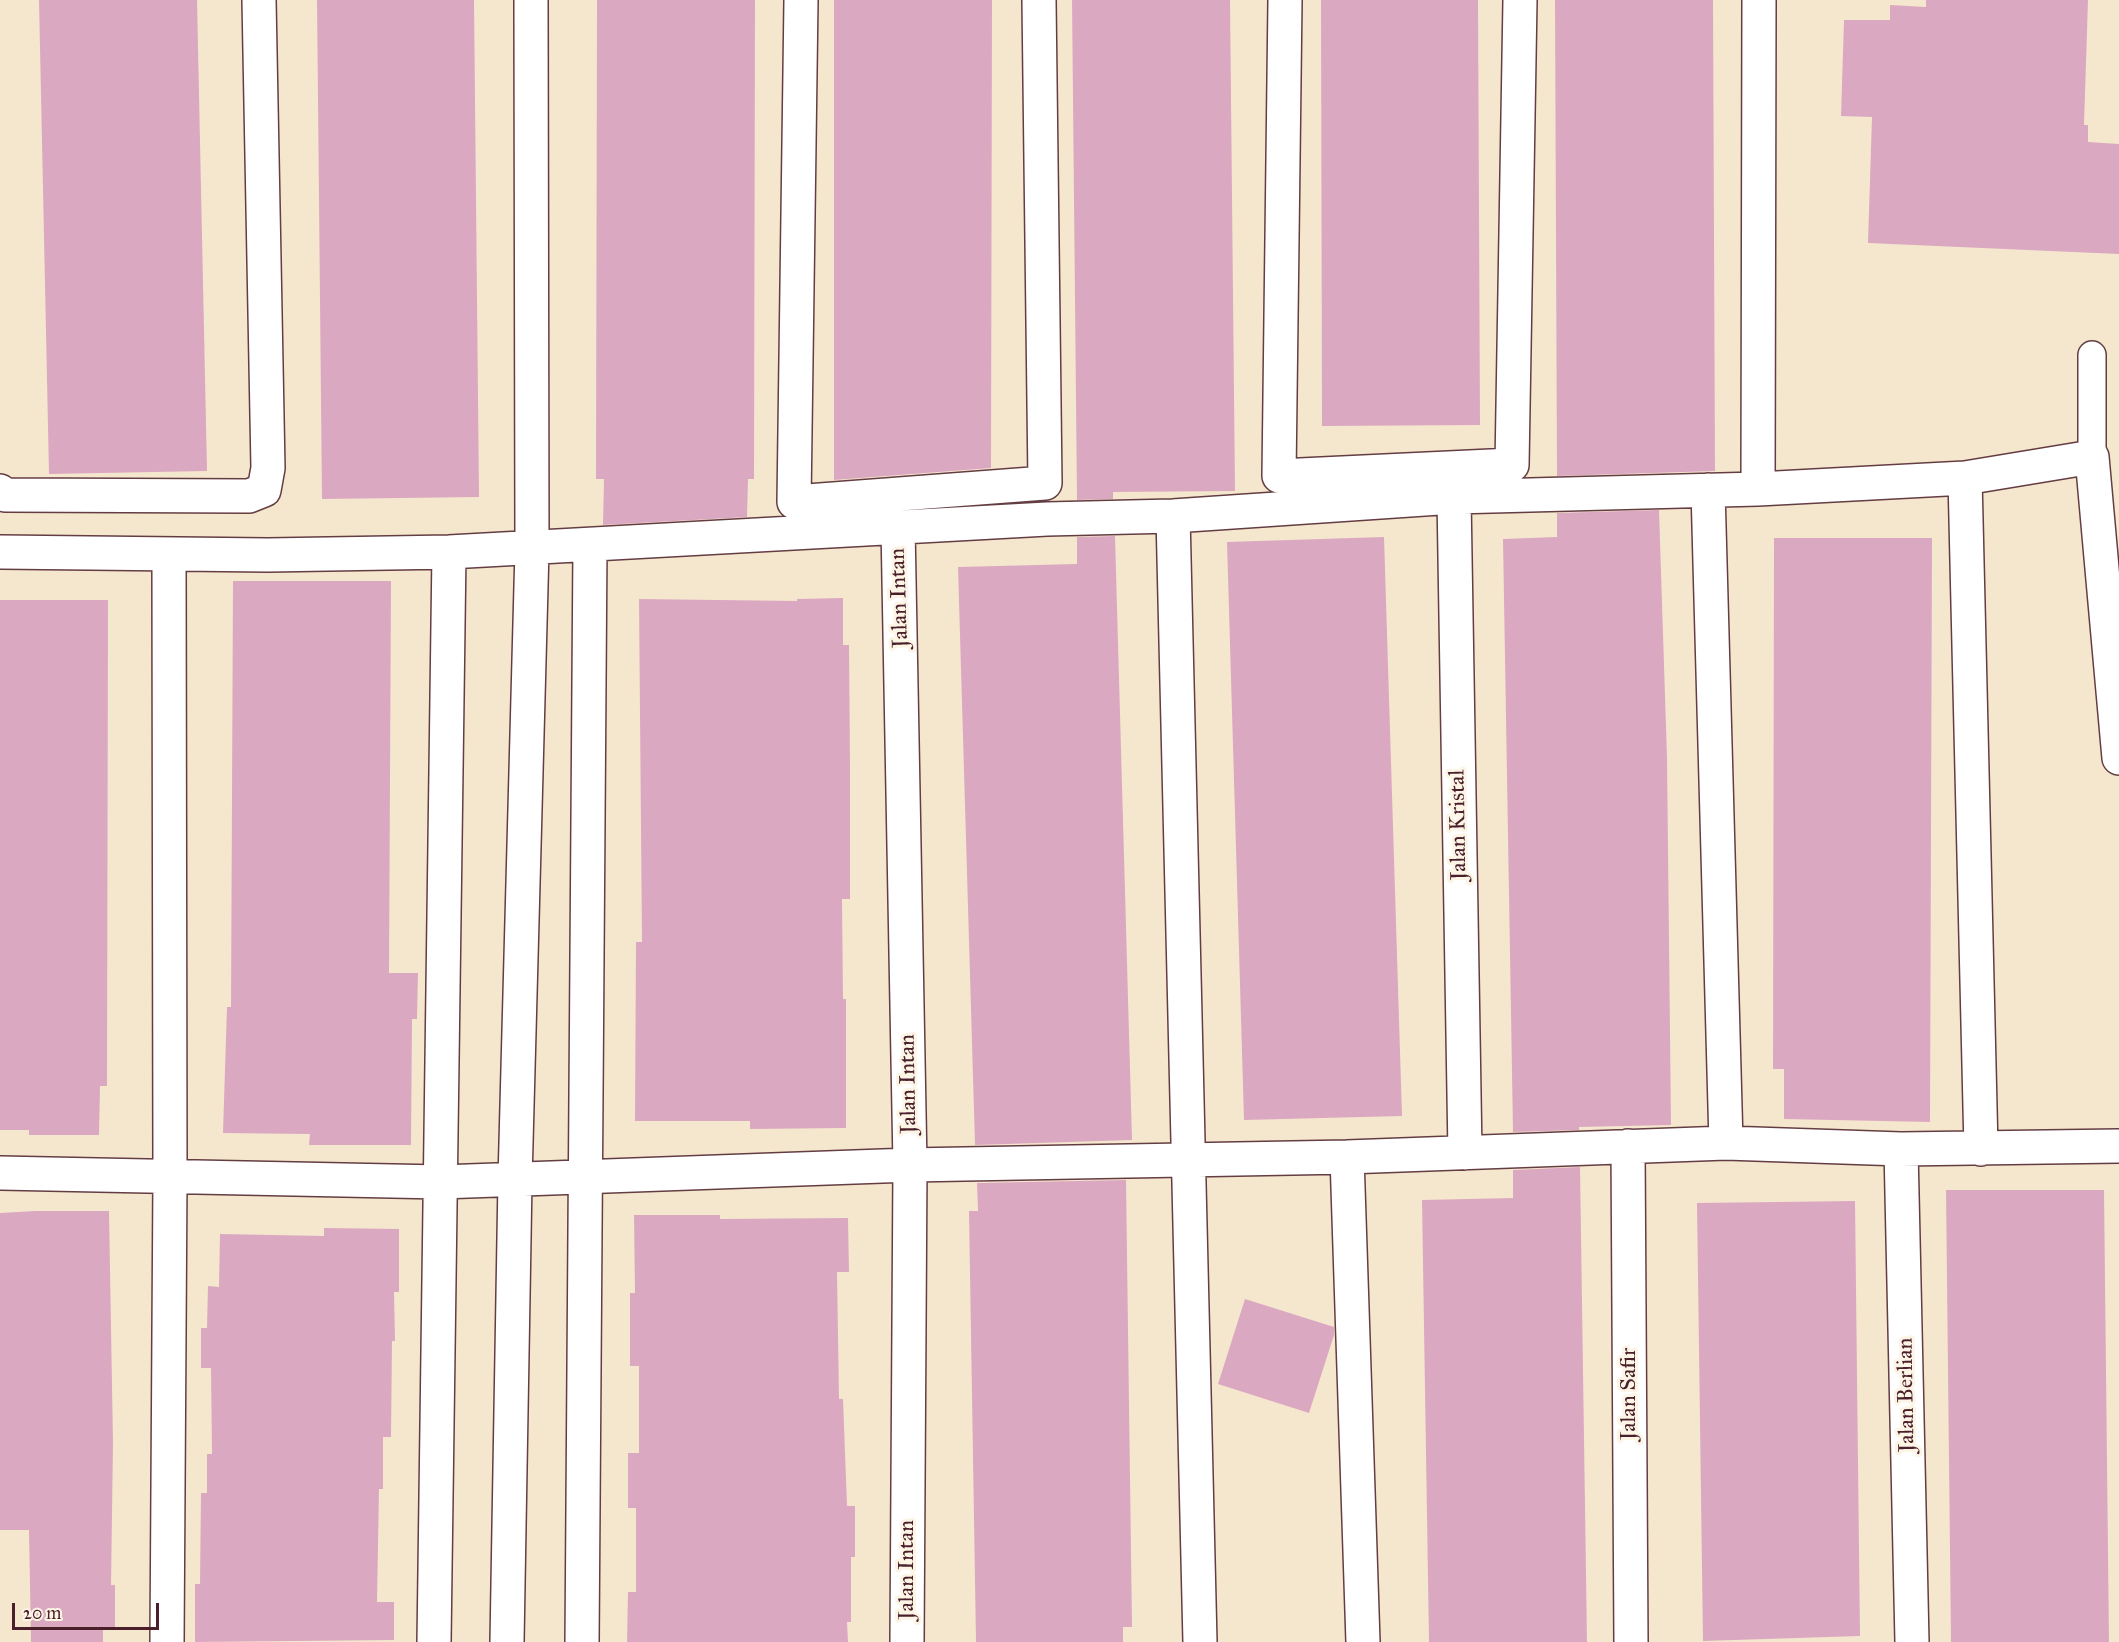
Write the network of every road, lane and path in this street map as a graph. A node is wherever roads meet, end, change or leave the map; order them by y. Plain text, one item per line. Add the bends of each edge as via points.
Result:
1 (259, 0) edge
2 (531, 0) edge
3 (801, 0) edge
4 (1039, 0) edge
5 (1286, 0) edge
6 (1520, 0) edge
7 (1759, 0) edge
8 (2092, 355) dead end
9 (2092, 456) junction
10 (1965, 478) junction
11 (1758, 489) junction
12 (1708, 490) junction
13 (0, 491) edge
14 (1454, 497) junction
15 (1173, 516) junction
16 (898, 526) junction
17 (590, 545) junction
18 (532, 549) junction
19 (0, 552) edge
20 (449, 552) junction
21 (169, 555) junction
22 (2119, 758) edge
23 (1726, 1143) junction
24 (1628, 1146) junction
25 (2119, 1146) edge
26 (1901, 1149) junction
27 (1981, 1149) junction
28 (1465, 1152) junction
29 (1347, 1157) junction
30 (1189, 1160) junction
31 (910, 1165) junction
32 (0, 1173) edge
33 (170, 1177) junction
34 (585, 1177) junction
35 (515, 1180) junction
36 (441, 1182) junction
37 (167, 1642) edge
38 (434, 1642) edge
39 (507, 1642) edge
40 (582, 1642) edge
41 (907, 1642) edge
42 (1200, 1642) edge
43 (1363, 1642) edge
44 (1631, 1642) edge
45 (1912, 1642) edge

1 - 13 street via 268,468 264,490 249,496 5,495
2 - 18 street
3 - 4 street via 794,502 1045,483
5 - 6 street via 1279,476 1512,465
7 - 11 street
8 - 9 lane
9 - 10 street
9 - 22 street
10 - 11 street
10 - 27 street
11 - 12 street
12 - 14 street
12 - 23 street
14 - 15 street
14 - 28 street, Jalan Kristal
15 - 16 street
15 - 30 street
16 - 17 street
16 - 31 street, Jalan Intan
17 - 18 street
17 - 34 street
18 - 20 street
18 - 35 street
19 - 21 street
20 - 21 street
20 - 36 street
21 - 33 street
23 - 24 street
23 - 26 street
24 - 28 street
24 - 44 street, Jalan Safir
25 - 27 street
26 - 27 street
26 - 45 street, Jalan Berlian
28 - 29 street
29 - 30 street
29 - 43 street
30 - 31 street
30 - 42 street
31 - 34 street
31 - 41 street, Jalan Intan
32 - 33 street
33 - 36 street
33 - 37 street
34 - 35 street
34 - 40 street
35 - 36 street
35 - 39 street
36 - 38 street

